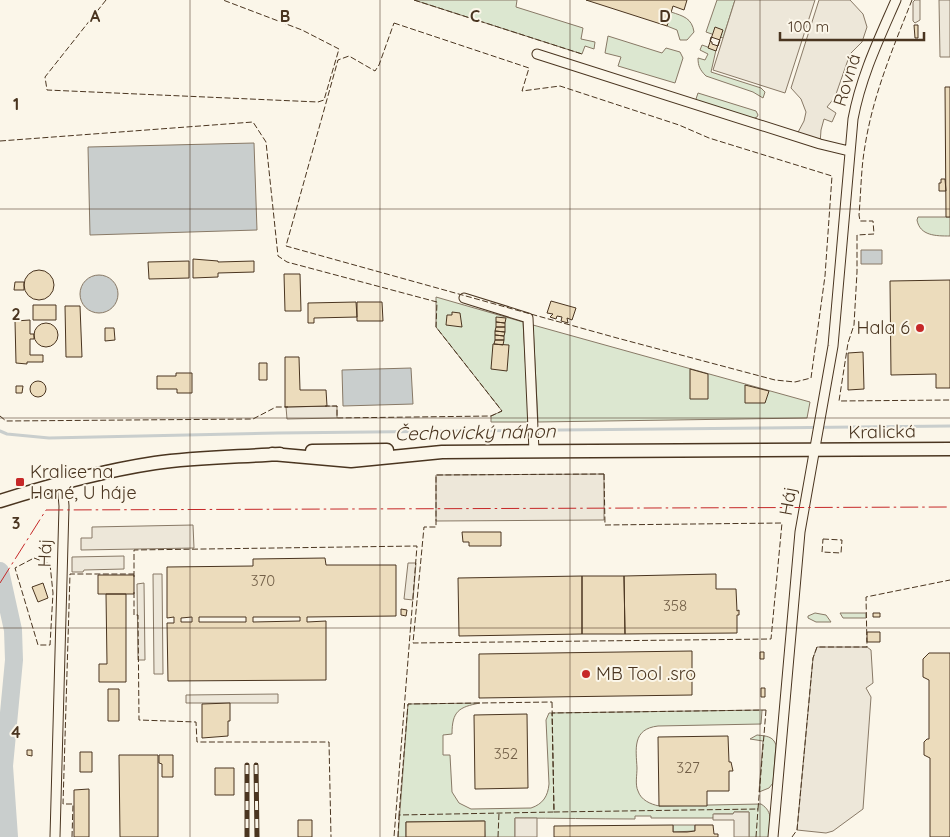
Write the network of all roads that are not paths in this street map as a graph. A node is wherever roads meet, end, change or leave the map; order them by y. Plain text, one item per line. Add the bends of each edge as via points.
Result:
1 (896, 0) edge
2 (537, 54) dead end
3 (849, 151) junction
4 (464, 298) dead end
5 (820, 423) joint
6 (950, 449) edge
7 (815, 450) junction
8 (534, 451) junction
9 (62, 483) junction
10 (0, 501) edge
11 (55, 837) edge
12 (773, 837) edge

1 - 3 street, Rovná via 860,86
2 - 3 street
3 - 5 street, Rovná via 833,346
4 - 8 street via 528,318
5 - 7 street, Háj
6 - 7 main road, Kralická
7 - 8 main road
7 - 12 street, Háj via 800,532
8 - 9 main road via 337,450 214,457 156,463
9 - 10 main road
9 - 11 street, Háj

